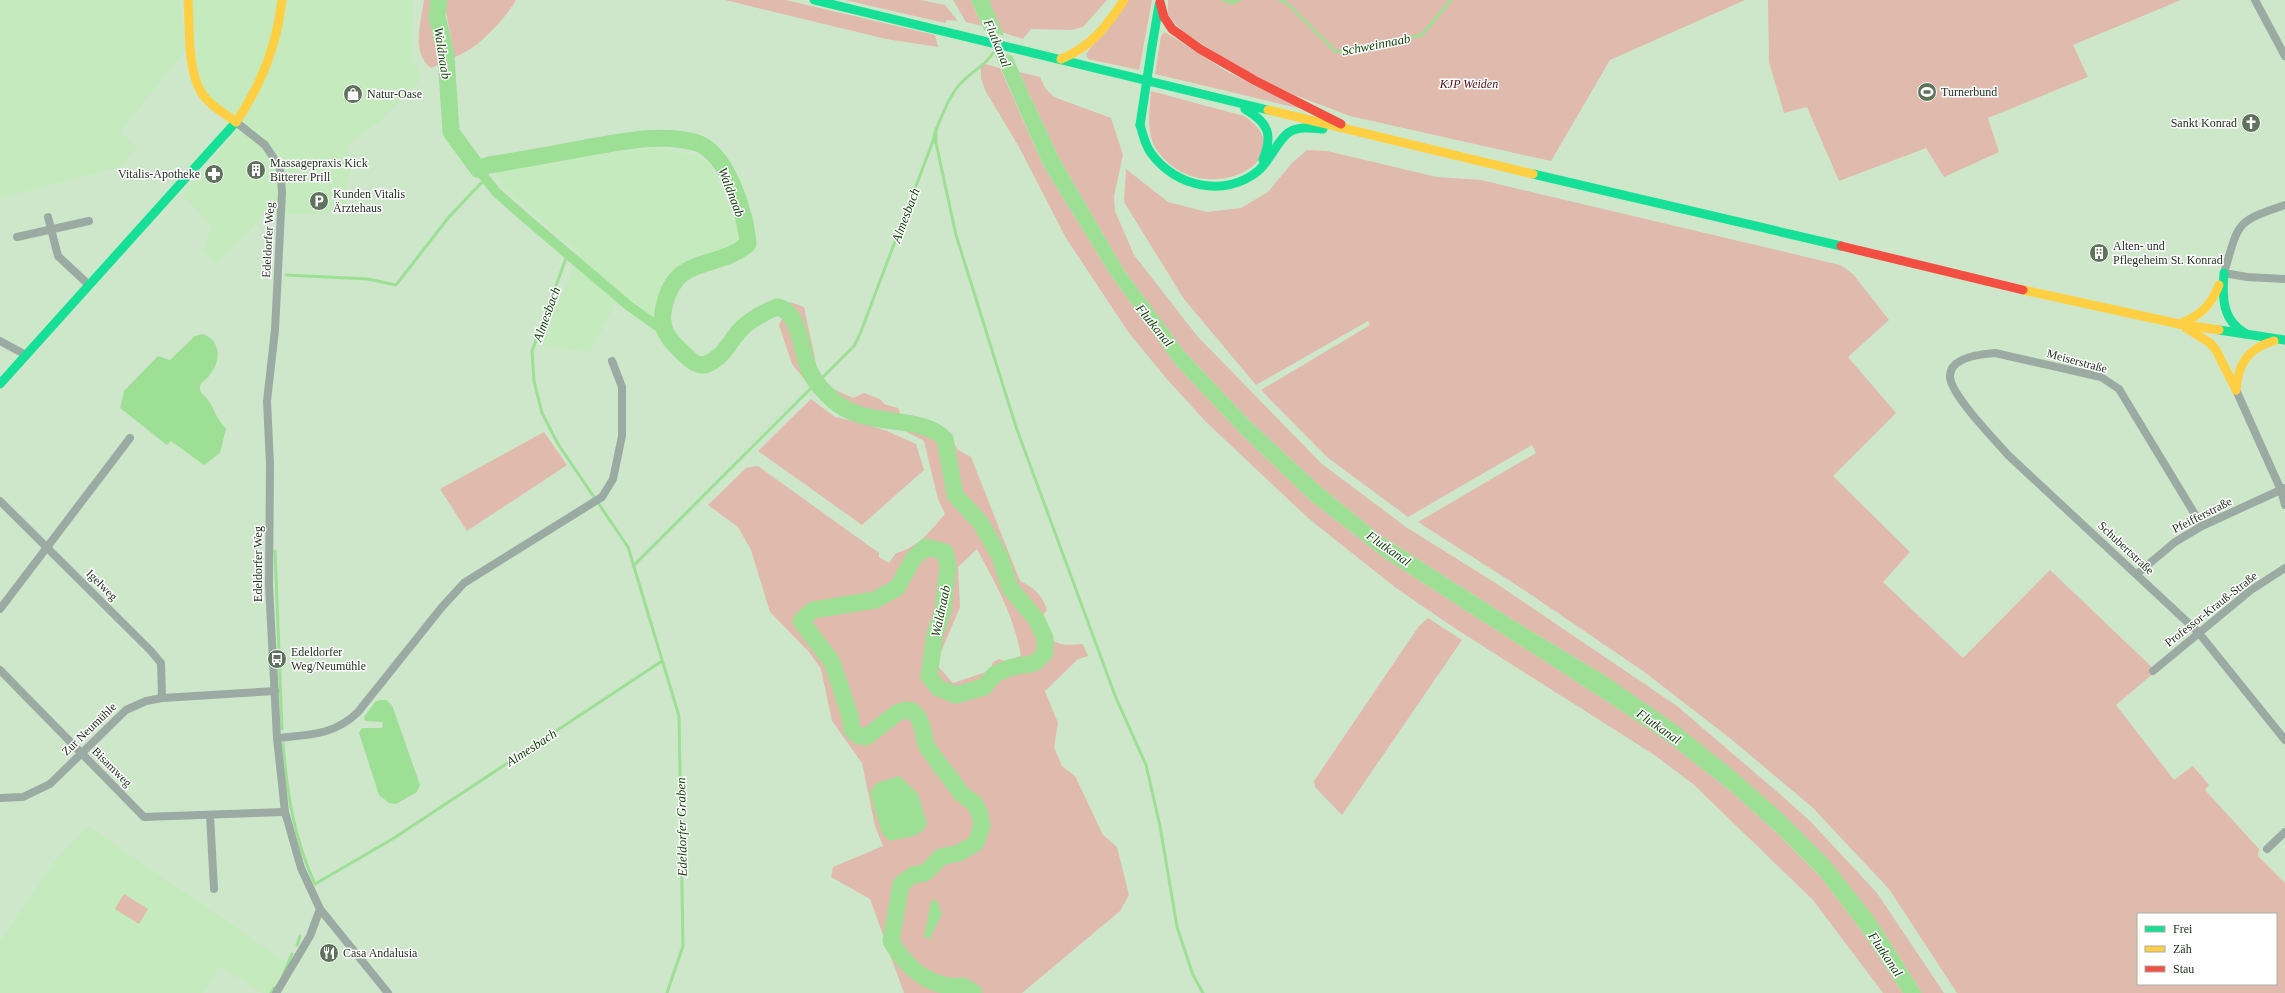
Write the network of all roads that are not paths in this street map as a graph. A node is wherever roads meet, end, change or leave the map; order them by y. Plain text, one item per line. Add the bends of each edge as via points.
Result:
1 (188, 0) edge
2 (282, 0) edge
3 (814, 0) edge
4 (1124, 0) edge
5 (2255, 0) edge
6 (1160, 1) edge
7 (2285, 56) edge
8 (1061, 59) junction
9 (1220, 98) junction
10 (236, 122) junction
11 (1352, 131) junction
12 (1258, 170) junction
13 (2285, 205) edge
14 (48, 217) dead end
15 (89, 220) dead end
16 (51, 229) junction
17 (17, 237) dead end
18 (2224, 273) junction
19 (2285, 279) edge
20 (89, 285) junction
21 (2179, 324) junction
22 (2252, 337) junction
23 (2283, 340) edge
24 (0, 341) edge
25 (26, 355) junction
26 (612, 361) dead end
27 (1950, 377) joint
28 (0, 384) edge
29 (2236, 390) junction
30 (130, 438) dead end
31 (2283, 489) edge
32 (0, 501) edge
33 (2285, 506) edge
34 (2202, 526) junction
35 (47, 547) junction
36 (2285, 568) edge
37 (2137, 574) junction
38 (0, 609) edge
39 (2198, 632) junction
40 (0, 670) edge
41 (2153, 671) dead end
42 (275, 691) junction
43 (162, 698) junction
44 (277, 738) junction
45 (2285, 740) edge
46 (81, 753) junction
47 (0, 798) edge
48 (285, 812) junction
49 (210, 815) junction
50 (2285, 832) edge
51 (2267, 849) dead end
52 (214, 889) dead end
53 (320, 909) junction
54 (276, 993) edge
55 (388, 993) edge

1 - 10 main road via 195,75 201,91 209,101
2 - 10 main road via 276,44 269,65 260,85
3 - 8 main road
4 - 8 main road via 1088,46 1076,54
5 - 7 street
6 - 11 main road via 1164,17 1172,28 1200,49 1284,96 1323,113
6 - 12 main road, bridge via 1140,125 1151,153 1173,176 1185,182 1216,187 1240,181
8 - 9 main road
9 - 11 main road
9 - 12 main road via 1257,115 1266,125 1268,148
10 - 20 main road
10 - 42 street, Edeldorfer Weg via 265,145 273,156 280,168 282,192 275,330 267,401 270,470 269,585
11 - 12 main road via 1296,128 1286,133 1275,152
11 - 21 main road via 2033,292
13 - 18 street via 2255,214 2242,222
14 - 16 street
15 - 16 street
16 - 17 street
16 - 20 street via 58,256
18 - 19 street
18 - 21 main road via 2213,302 2204,313
18 - 22 main road via 2224,311 2230,322
20 - 25 main road
21 - 22 main road
21 - 29 main road via 2210,343
22 - 23 main road
23 - 29 main road via 2249,350 2237,372
24 - 25 street
25 - 28 main road
26 - 44 street via 622,387 622,436 613,479 602,497 464,583 346,724 331,730
27 - 34 street, Meiserstraße via 1953,367 1958,363 1978,354 1995,353 2110,382 2119,389
27 - 37 street, Schubertstraße via 1953,387 1964,403 2008,454
29 - 31 street
30 - 35 street
31 - 33 street
31 - 34 street, Pfeifferstraße
32 - 35 street, Igelweg
34 - 37 street, Pfeifferstraße via 2175,542
35 - 38 street
35 - 43 street, Igelweg via 161,663
36 - 39 street, Professor-Krauß-Straße
37 - 39 street, Schubertstraße
39 - 41 street, Professor-Krauß-Straße
39 - 45 street, Schubertstraße
40 - 46 street, Bisamweg
42 - 43 street, Zur Neumühle
42 - 44 street, Edeldorfer Weg
43 - 46 street, Zur Neumühle via 146,701 126,710
44 - 48 street, Edeldorfer Weg
46 - 47 street, Zur Neumühle via 50,784 23,797
46 - 49 street, Bisamweg via 144,817
48 - 49 street, Bisamweg
48 - 53 street, Edeldorfer Weg via 301,868
49 - 52 street
50 - 51 street
53 - 54 street via 310,936
53 - 55 street, Edeldorfer Weg

